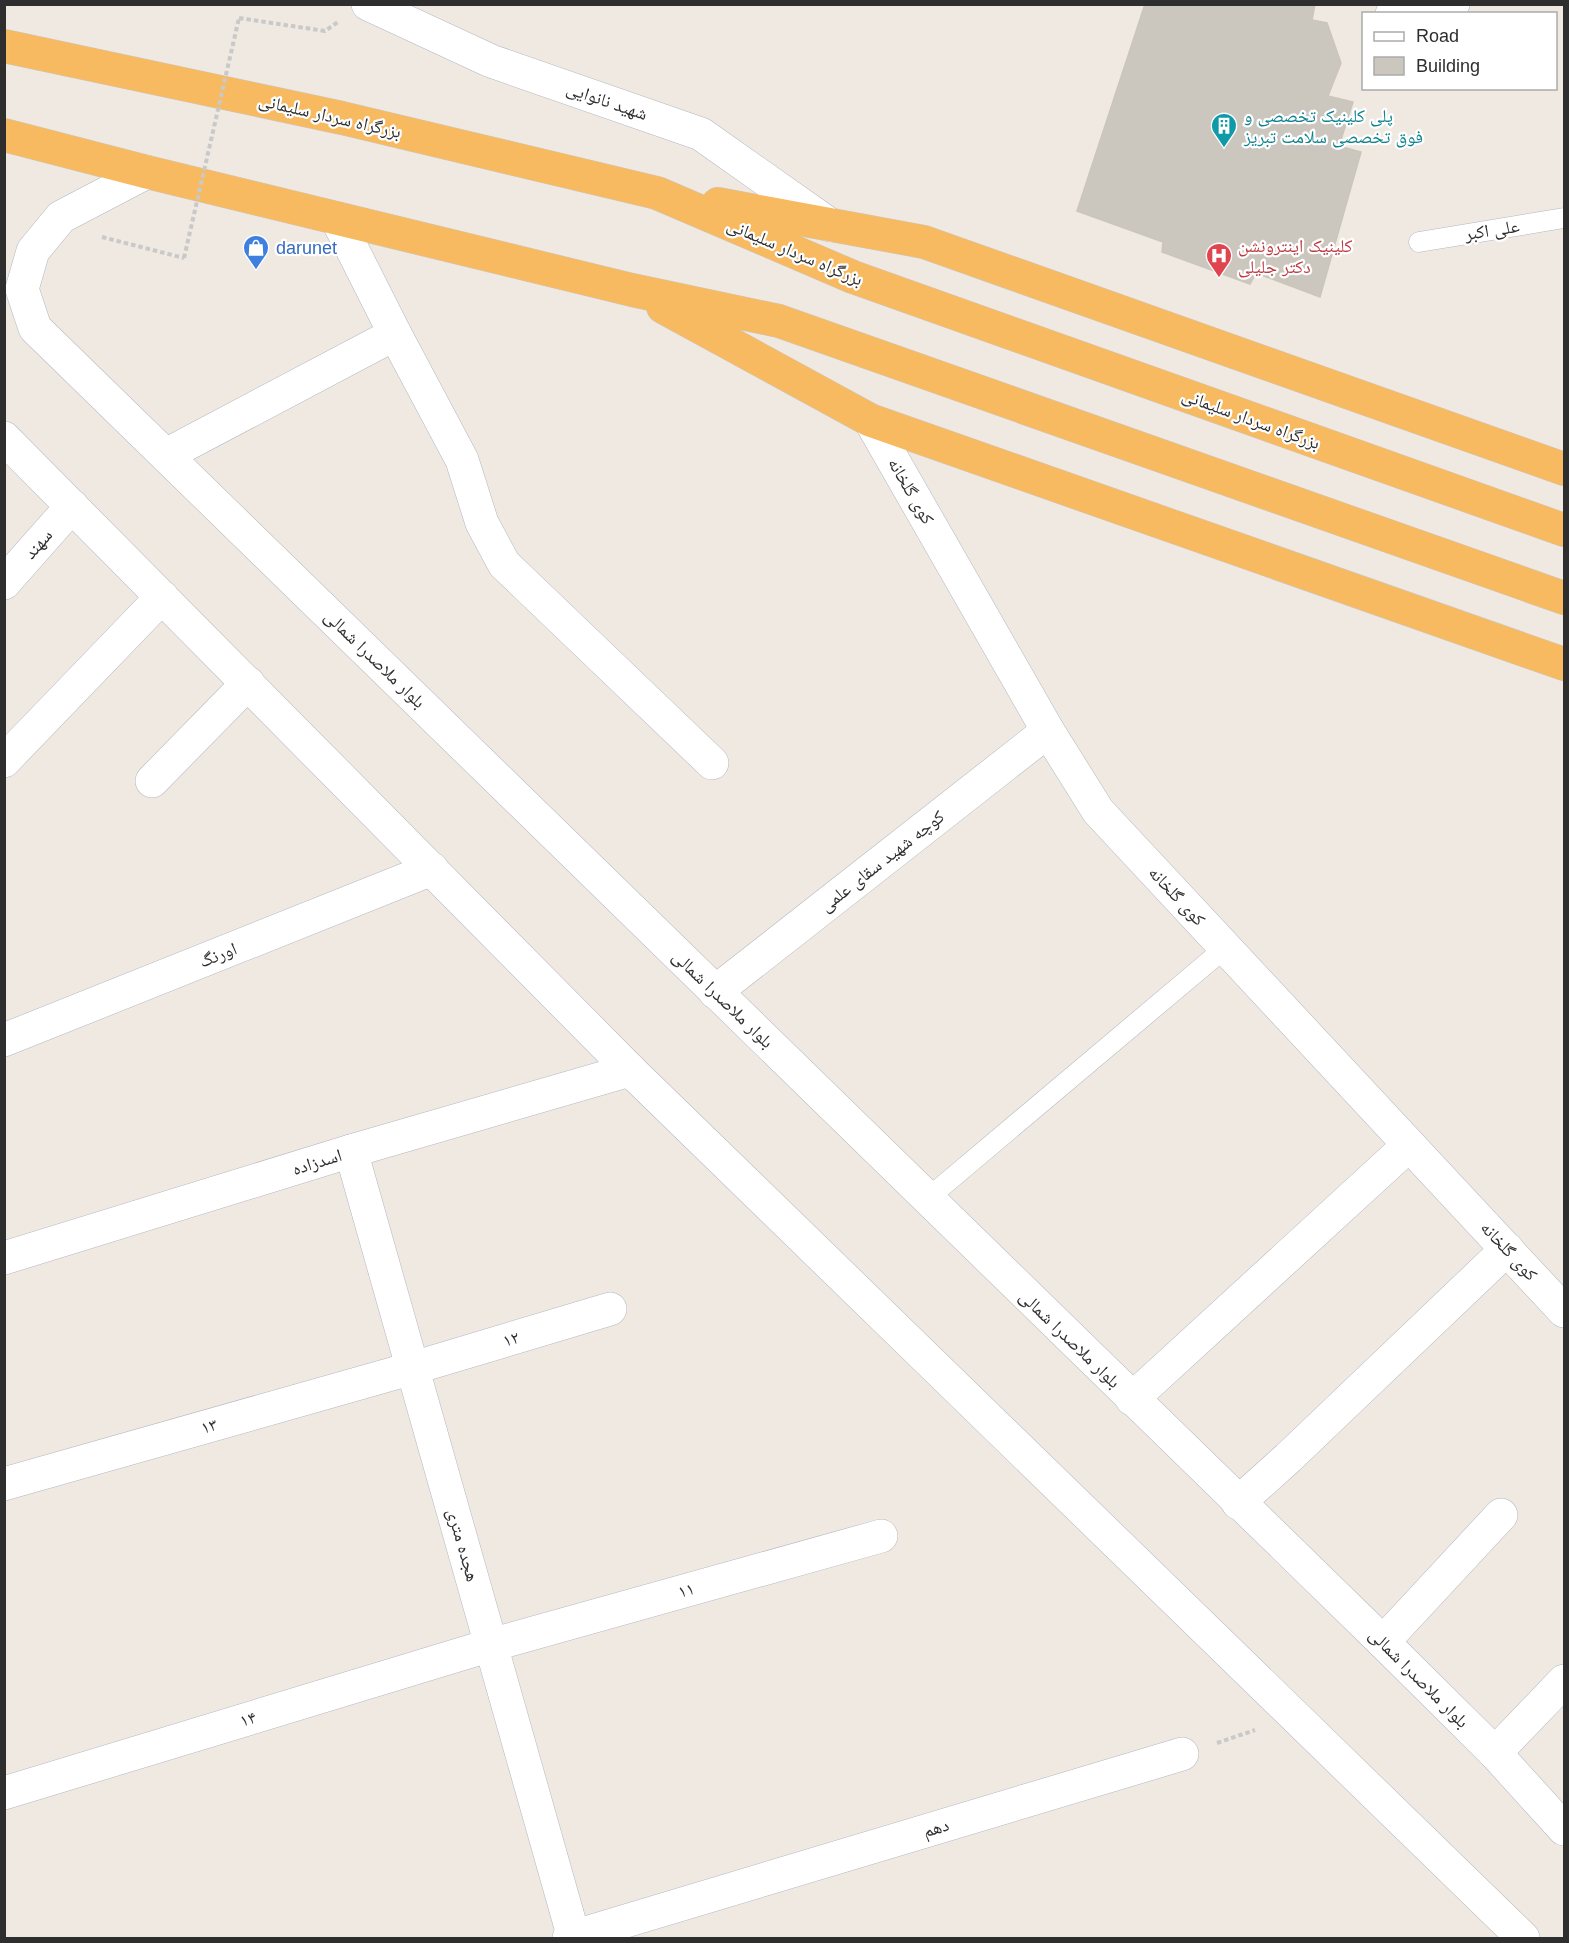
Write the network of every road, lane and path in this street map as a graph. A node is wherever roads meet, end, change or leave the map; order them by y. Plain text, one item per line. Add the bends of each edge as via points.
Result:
1 (368, 4) edge
2 (1454, 4) edge
3 (1404, 12) edge
4 (325, 31) dead end
5 (4, 46) edge
6 (4, 135) edge
7 (147, 172) junction
8 (657, 193) junction
9 (1564, 218) edge
10 (337, 219) junction
11 (830, 225) junction
12 (107, 240) dead end
13 (1419, 242) dead end
14 (632, 290) junction
15 (395, 334) junction
16 (870, 420) junction
17 (4, 438) edge
18 (166, 455) junction
19 (1564, 469) edge
20 (72, 506) junction
21 (1564, 530) edge
22 (4, 583) edge
23 (162, 597) junction
24 (1564, 598) edge
25 (1564, 664) edge
26 (248, 683) junction
27 (1048, 730) junction
28 (4, 760) edge
29 (712, 763) dead end
30 (152, 781) dead end
31 (432, 869) junction
32 (1225, 948) junction
33 (716, 992) junction
34 (4, 1040) edge
35 (630, 1070) junction
36 (1410, 1145) junction
37 (351, 1151) junction
38 (927, 1199) junction
39 (1507, 1249) junction
40 (4, 1258) edge
41 (610, 1310) dead end
42 (1564, 1311) edge
43 (413, 1368) junction
44 (1132, 1399) junction
45 (4, 1484) edge
46 (1238, 1503) junction
47 (1501, 1515) dead end
48 (881, 1536) dead end
49 (1383, 1642) junction
50 (491, 1645) junction
51 (1564, 1681) edge
52 (1296, 1716) junction
53 (1495, 1753) junction
54 (1182, 1754) joint
55 (4, 1793) edge
56 (1564, 1829) edge
57 (572, 1938) edge
58 (1523, 1938) edge

1 - 11 street, شهید نانوایی via 491,61 701,134
2 - 3 street
4 - 12 path, bridge via 239,18 184,258
5 - 8 highway, بزرگراه سردار سلیمانی via 342,118
6 - 7 highway
7 - 10 highway
7 - 18 street, بلوار ملاصدرا شمالی via 61,218 33,251 22,289 35,328
8 - 11 highway
8 - 21 highway, بزرگراه سردار سلیمانی via 854,277
9 - 13 lane, علی اکبر
10 - 14 highway
10 - 15 street
11 - 19 highway via 924,242
14 - 16 highway
14 - 24 highway via 778,321
15 - 18 street
15 - 29 street via 462,460 482,523 504,564
16 - 25 highway
16 - 27 street, کوی گلخانه
17 - 20 street
18 - 33 street, بلوار ملاصدرا شمالی
20 - 22 street, سهند
20 - 23 street
23 - 26 street
23 - 28 street
26 - 30 street
26 - 31 street
27 - 32 street, کوی گلخانه via 1098,811
27 - 33 street, کوچه شهید سقای علمی
31 - 34 street, اورنگ
31 - 35 street
32 - 36 street, کوی گلخانه
32 - 38 lane
33 - 38 street, بلوار ملاصدرا شمالی
35 - 37 street, اسدزاده
35 - 52 street
36 - 39 street, کوی گلخانه
36 - 44 street
37 - 40 street, اسدزاده
37 - 43 street, هجده متری
38 - 44 street, بلوار ملاصدرا شمالی
39 - 42 street, کوی گلخانه
39 - 46 street
41 - 43 street, ۱۲
43 - 45 street, ۱۳
43 - 50 street, هجده متری
44 - 46 street, بلوار ملاصدرا شمالی
46 - 49 street, بلوار ملاصدرا شمالی
47 - 49 street
48 - 50 street, ۱۱
49 - 53 street, بلوار ملاصدرا شمالی
50 - 55 street, ۱۴
50 - 57 street, هجده متری
51 - 53 street
52 - 54 path
52 - 58 street
53 - 56 street, بلوار ملاصدرا شمالی
54 - 57 street, دهم

